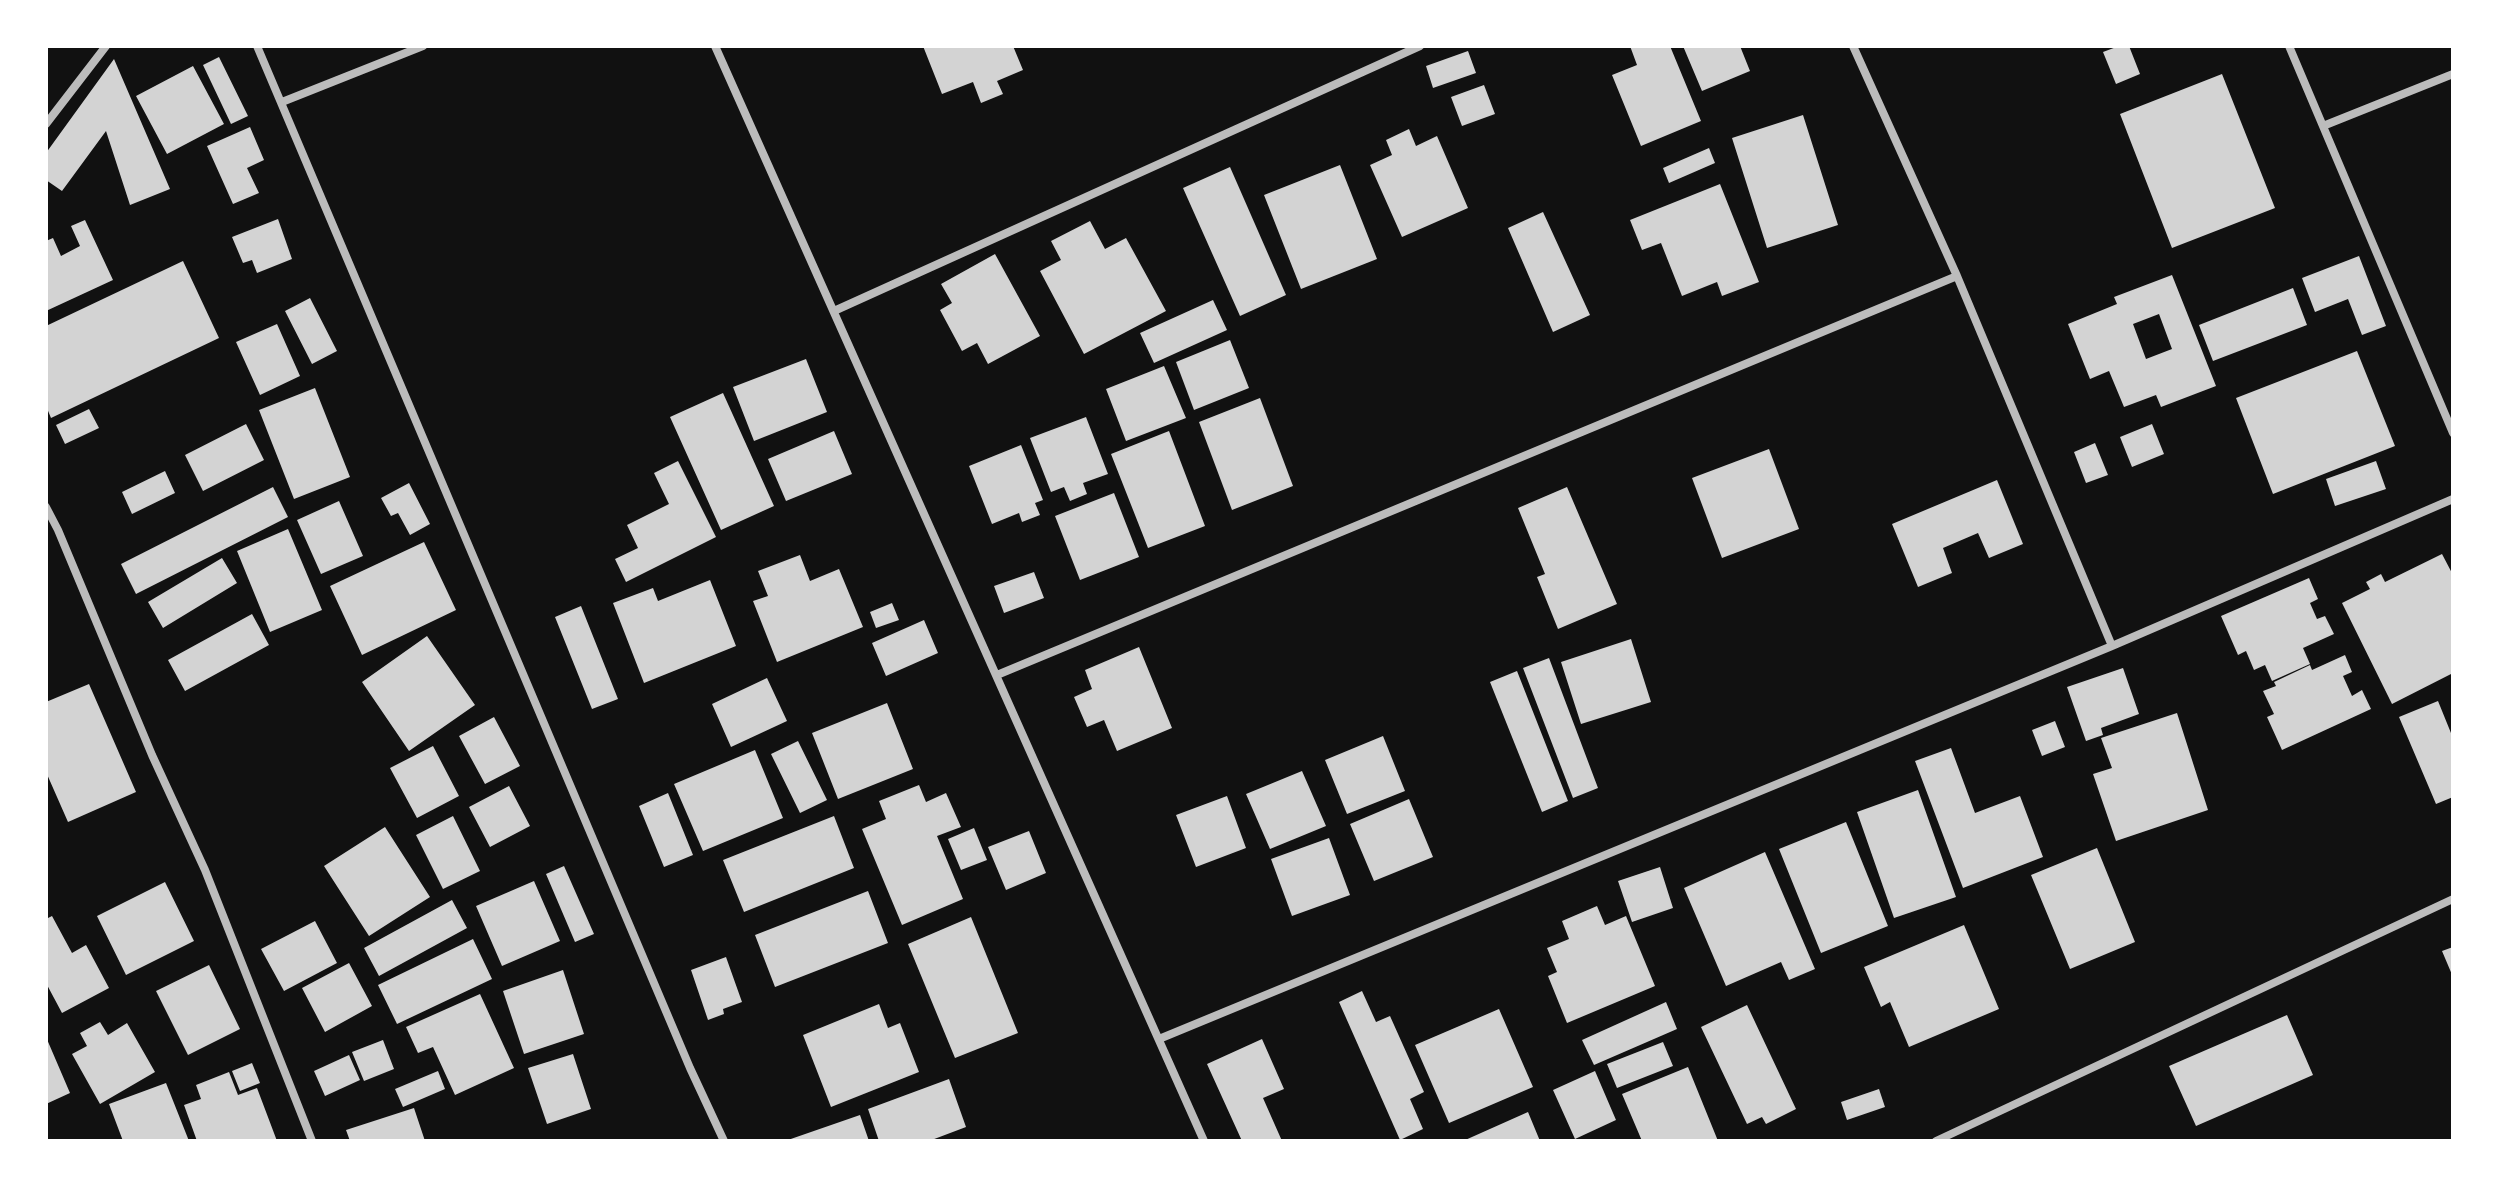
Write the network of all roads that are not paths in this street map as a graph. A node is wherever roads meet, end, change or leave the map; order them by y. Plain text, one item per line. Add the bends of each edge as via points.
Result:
1 (106, 46) edge
2 (257, 46) edge
3 (423, 46) edge
4 (715, 46) edge
5 (1420, 46) edge
6 (1853, 46) edge
7 (2289, 46) edge
8 (2453, 74) edge
9 (282, 102) junction
10 (46, 124) edge
11 (2323, 126) junction
12 (1957, 276) junction
13 (834, 311) junction
14 (2453, 433) edge
15 (2453, 499) edge
16 (46, 507) edge
17 (2112, 646) junction
18 (997, 675) junction
19 (2453, 899) edge
20 (1159, 1039) junction
21 (312, 1141) edge
22 (724, 1141) edge
23 (1204, 1141) edge
24 (1936, 1141) edge

1 - 10 street
2 - 9 street
3 - 9 street
4 - 13 street
5 - 13 street
6 - 12 street
7 - 11 street
8 - 11 street
9 - 22 street
11 - 14 street
12 - 17 street
12 - 18 street
13 - 18 street
15 - 17 street
16 - 21 street via 205,870
17 - 20 street
18 - 20 street
19 - 24 street
20 - 23 street

